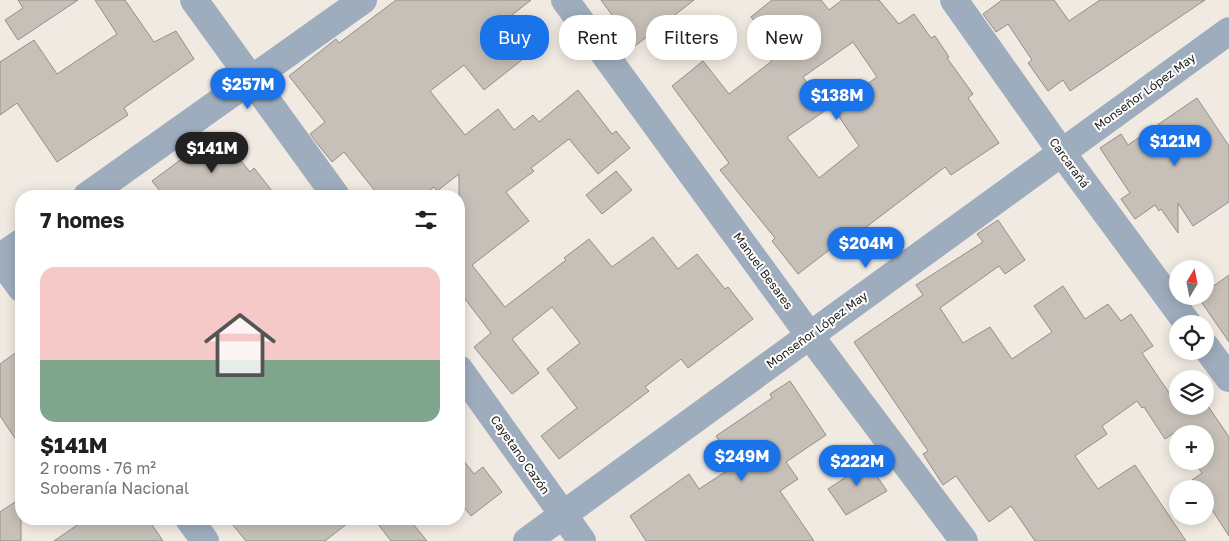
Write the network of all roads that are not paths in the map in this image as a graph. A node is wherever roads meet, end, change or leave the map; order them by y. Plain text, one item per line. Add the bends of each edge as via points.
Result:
1 (194, 0) edge
2 (363, 0) edge
3 (566, 0) edge
4 (954, 0) edge
5 (1229, 31) edge
6 (253, 80) junction
7 (1062, 154) junction
8 (96, 190) edge
9 (332, 190) edge
10 (15, 247) edge
11 (0, 258) edge
12 (15, 279) edge
13 (1181, 315) edge
14 (810, 336) junction
15 (1214, 358) edge
16 (465, 377) edge
17 (1229, 378) edge
18 (563, 515) junction
19 (193, 525) edge
20 (205, 541) edge
21 (527, 541) edge
22 (582, 541) edge
23 (964, 541) edge

1 - 6 street
2 - 6 street
3 - 14 street, Manuel Besares
4 - 7 street, Carcarañá
5 - 7 street, Monseñor López May
6 - 8 street
6 - 9 street
7 - 13 street, Carcarañá
7 - 14 street, Monseñor López May
10 - 11 street
11 - 12 street
14 - 18 street, Monseñor López May
14 - 23 street, Manuel Besares
15 - 17 street
16 - 18 street, Cayetano Cazón
18 - 21 street, Monseñor López May
18 - 22 street, Cayetano Cazón
19 - 20 street

